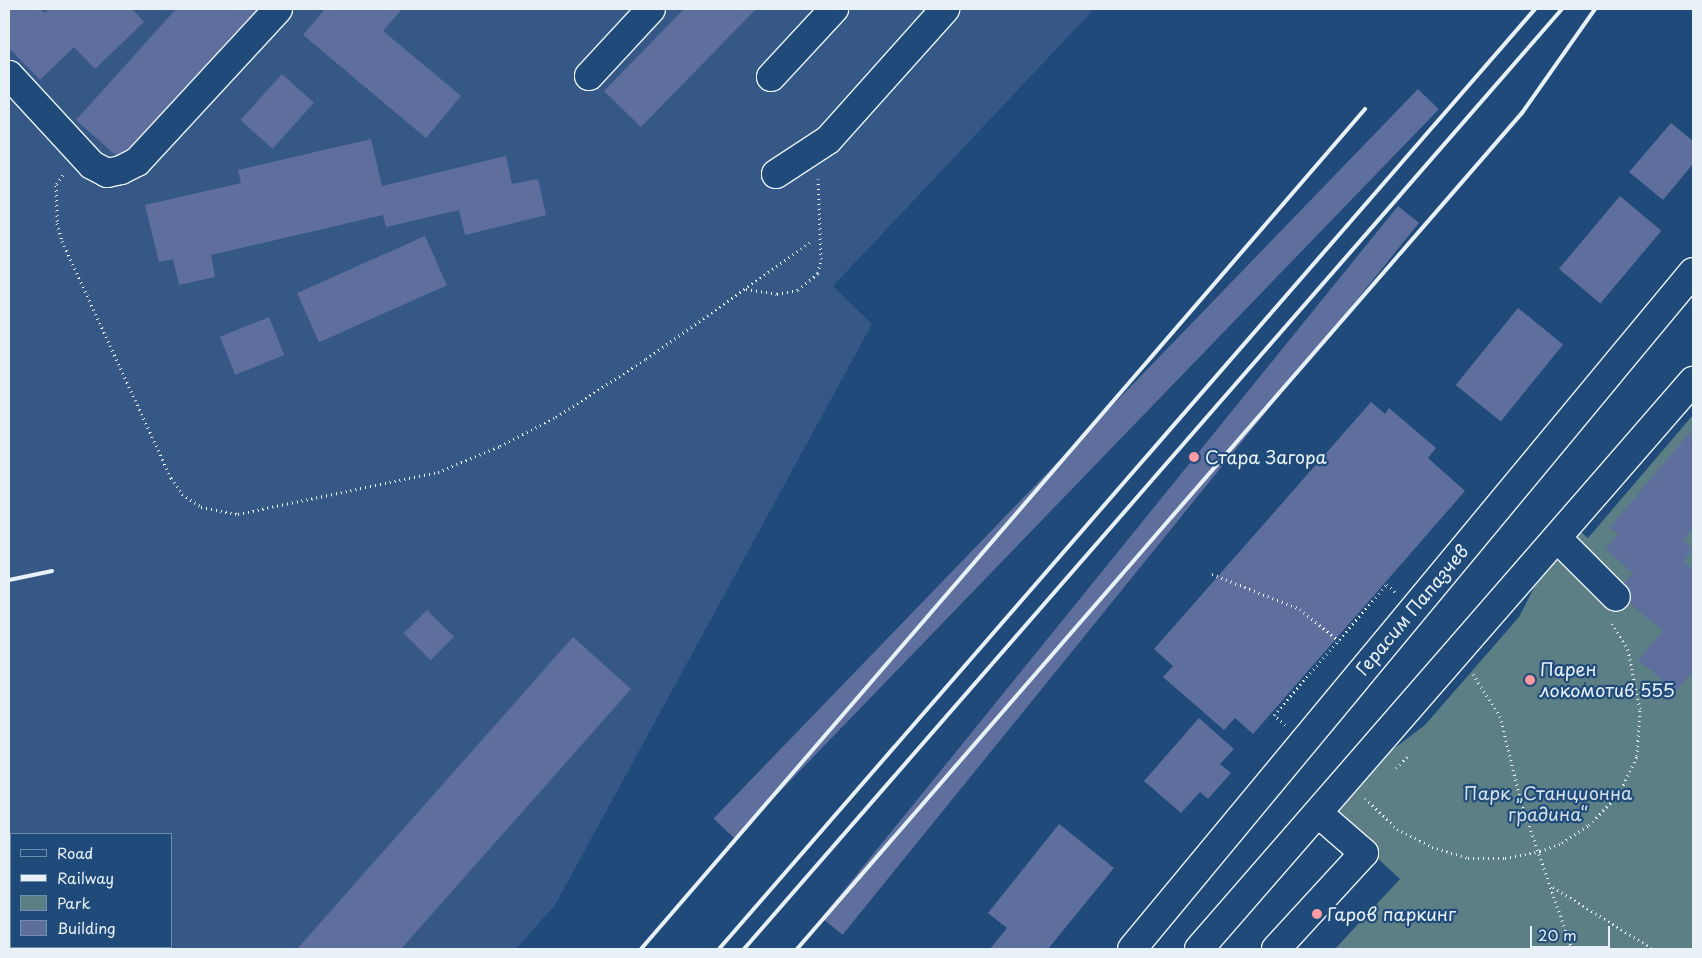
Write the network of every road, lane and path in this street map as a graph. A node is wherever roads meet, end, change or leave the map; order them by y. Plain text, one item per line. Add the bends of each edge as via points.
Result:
1 (278, 9) edge
2 (651, 9) edge
3 (834, 9) edge
4 (945, 9) edge
5 (9, 75) edge
6 (589, 76) dead end
7 (771, 78) dead end
8 (818, 148) junction
9 (80, 152) junction
10 (776, 174) dead end
11 (812, 241) dead end
12 (1693, 272) edge
13 (746, 289) junction
14 (1693, 381) edge
15 (1556, 538) junction
16 (1212, 574) dead end
17 (1613, 608) joint
18 (1413, 609) junction
19 (1339, 640) junction
20 (1457, 652) junction
21 (1274, 715) dead end
22 (1365, 798) dead end
23 (1318, 813) junction
24 (1540, 851) junction
25 (1552, 887) junction
26 (1132, 949) edge
27 (1199, 949) edge
28 (1276, 949) edge
29 (1572, 949) edge
30 (1654, 949) edge

1 - 9 street via 137,162 106,173
2 - 6 street
3 - 7 street
4 - 8 street via 852,116
5 - 9 street
8 - 10 street
8 - 13 path via 821,259 818,273 798,290 777,294
9 - 13 path via 56,185 62,241 171,478 182,494 201,507 220,512 238,514 438,472 500,446 564,411
11 - 13 path
12 - 18 street, Герасим Папазчев
14 - 15 street
15 - 17 street
15 - 20 street
16 - 19 path via 1300,608
17 - 24 path via 1628,650 1640,710 1637,756 1619,794 1589,825 1562,843
18 - 19 path via 1387,584
18 - 26 street, Герасим Папазчев
19 - 21 path
20 - 23 street
20 - 24 path via 1500,716 1521,802
22 - 24 path via 1397,829 1432,847 1468,858 1505,858
23 - 27 street
23 - 28 street via 1364,854
24 - 25 path
25 - 29 path
25 - 30 path

